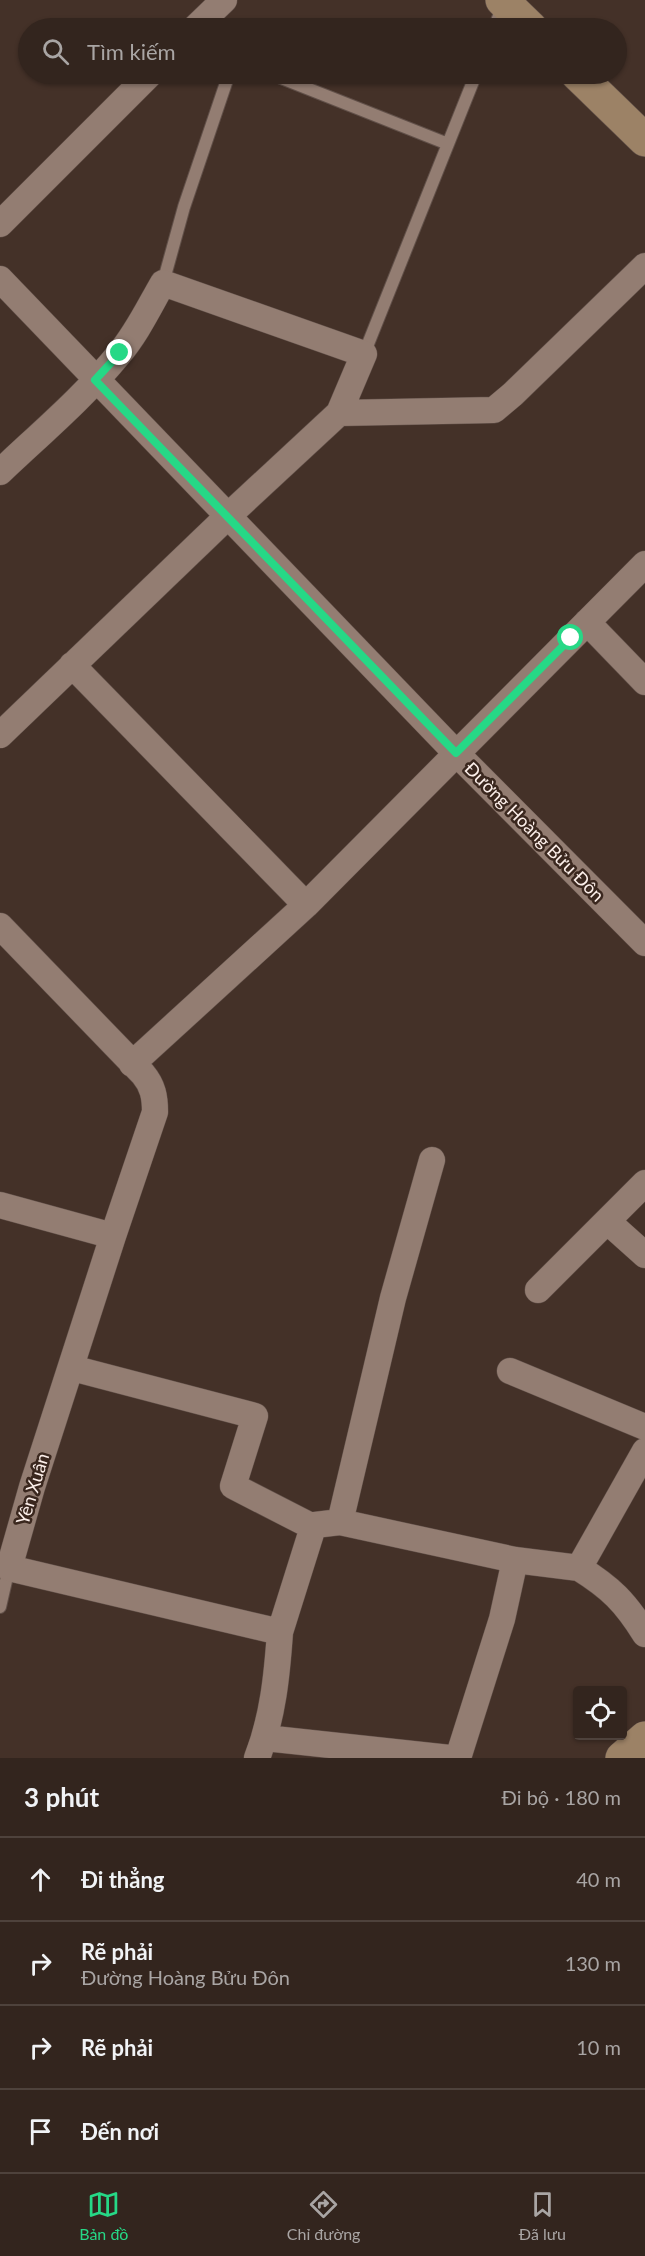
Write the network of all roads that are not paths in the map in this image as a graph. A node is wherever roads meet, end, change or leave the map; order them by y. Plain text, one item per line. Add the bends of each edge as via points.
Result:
1 (224, 0) edge
2 (500, 10) edge
3 (205, 18) edge
4 (514, 18) edge
5 (140, 84) edge
6 (226, 84) edge
7 (296, 84) edge
8 (472, 84) edge
9 (587, 84) edge
10 (645, 140) edge
11 (448, 144) junction
12 (0, 224) edge
13 (645, 266) edge
14 (0, 279) edge
15 (163, 283) junction
16 (364, 354) junction
17 (95, 380) junction
18 (339, 413) junction
19 (0, 472) edge
20 (228, 516) junction
21 (645, 564) edge
22 (587, 622) junction
23 (72, 665) junction
24 (645, 682) edge
25 (0, 735) edge
26 (456, 753) junction
27 (306, 905) junction
28 (0, 926) edge
29 (645, 943) edge
30 (132, 1064) junction
31 (432, 1160) dead end
32 (645, 1183) edge
33 (0, 1205) edge
34 (607, 1221) junction
35 (113, 1236) junction
36 (645, 1255) edge
37 (538, 1290) dead end
38 (72, 1368) junction
39 (510, 1371) dead end
40 (645, 1427) edge
41 (645, 1451) edge
42 (340, 1522) junction
43 (313, 1527) junction
44 (515, 1560) junction
45 (5, 1567) edge
46 (579, 1568) junction
47 (0, 1607) edge
48 (280, 1632) junction
49 (645, 1634) edge
50 (645, 1738) edge
51 (261, 1748) edge
52 (450, 1758) edge
53 (458, 1758) edge
54 (622, 1758) edge

1 - 3 street
2 - 4 street
5 - 12 street
6 - 15 lane
7 - 11 lane
8 - 11 lane
9 - 10 street
11 - 16 lane
13 - 18 street via 494,410
14 - 17 street, Đường Hoàng Bửu Đôn
15 - 16 street
15 - 17 street via 132,336
16 - 18 street
17 - 19 street
17 - 20 street, Đường Hoàng Bửu Đôn
18 - 20 street
20 - 23 street
20 - 26 street, Đường Hoàng Bửu Đôn
21 - 22 street
22 - 24 street
22 - 26 street
23 - 25 street
23 - 27 street
26 - 27 street
26 - 29 street, Đường Hoàng Bửu Đôn
27 - 30 street
28 - 30 street, Yên Xuân
30 - 35 street, Yên Xuân via 150,1083 155,1112
31 - 42 street via 393,1298
32 - 34 street
33 - 35 street
34 - 36 street
34 - 37 street
35 - 38 street, Yên Xuân
38 - 43 street via 255,1416 233,1486
38 - 45 street, Yên Xuân
39 - 40 street
41 - 46 street
42 - 43 street
42 - 44 street
43 - 48 street
44 - 46 street
44 - 53 street via 502,1619
45 - 47 lane
45 - 48 street
46 - 49 street via 626,1604
48 - 51 street via 276,1687
50 - 54 street
51 - 52 street

